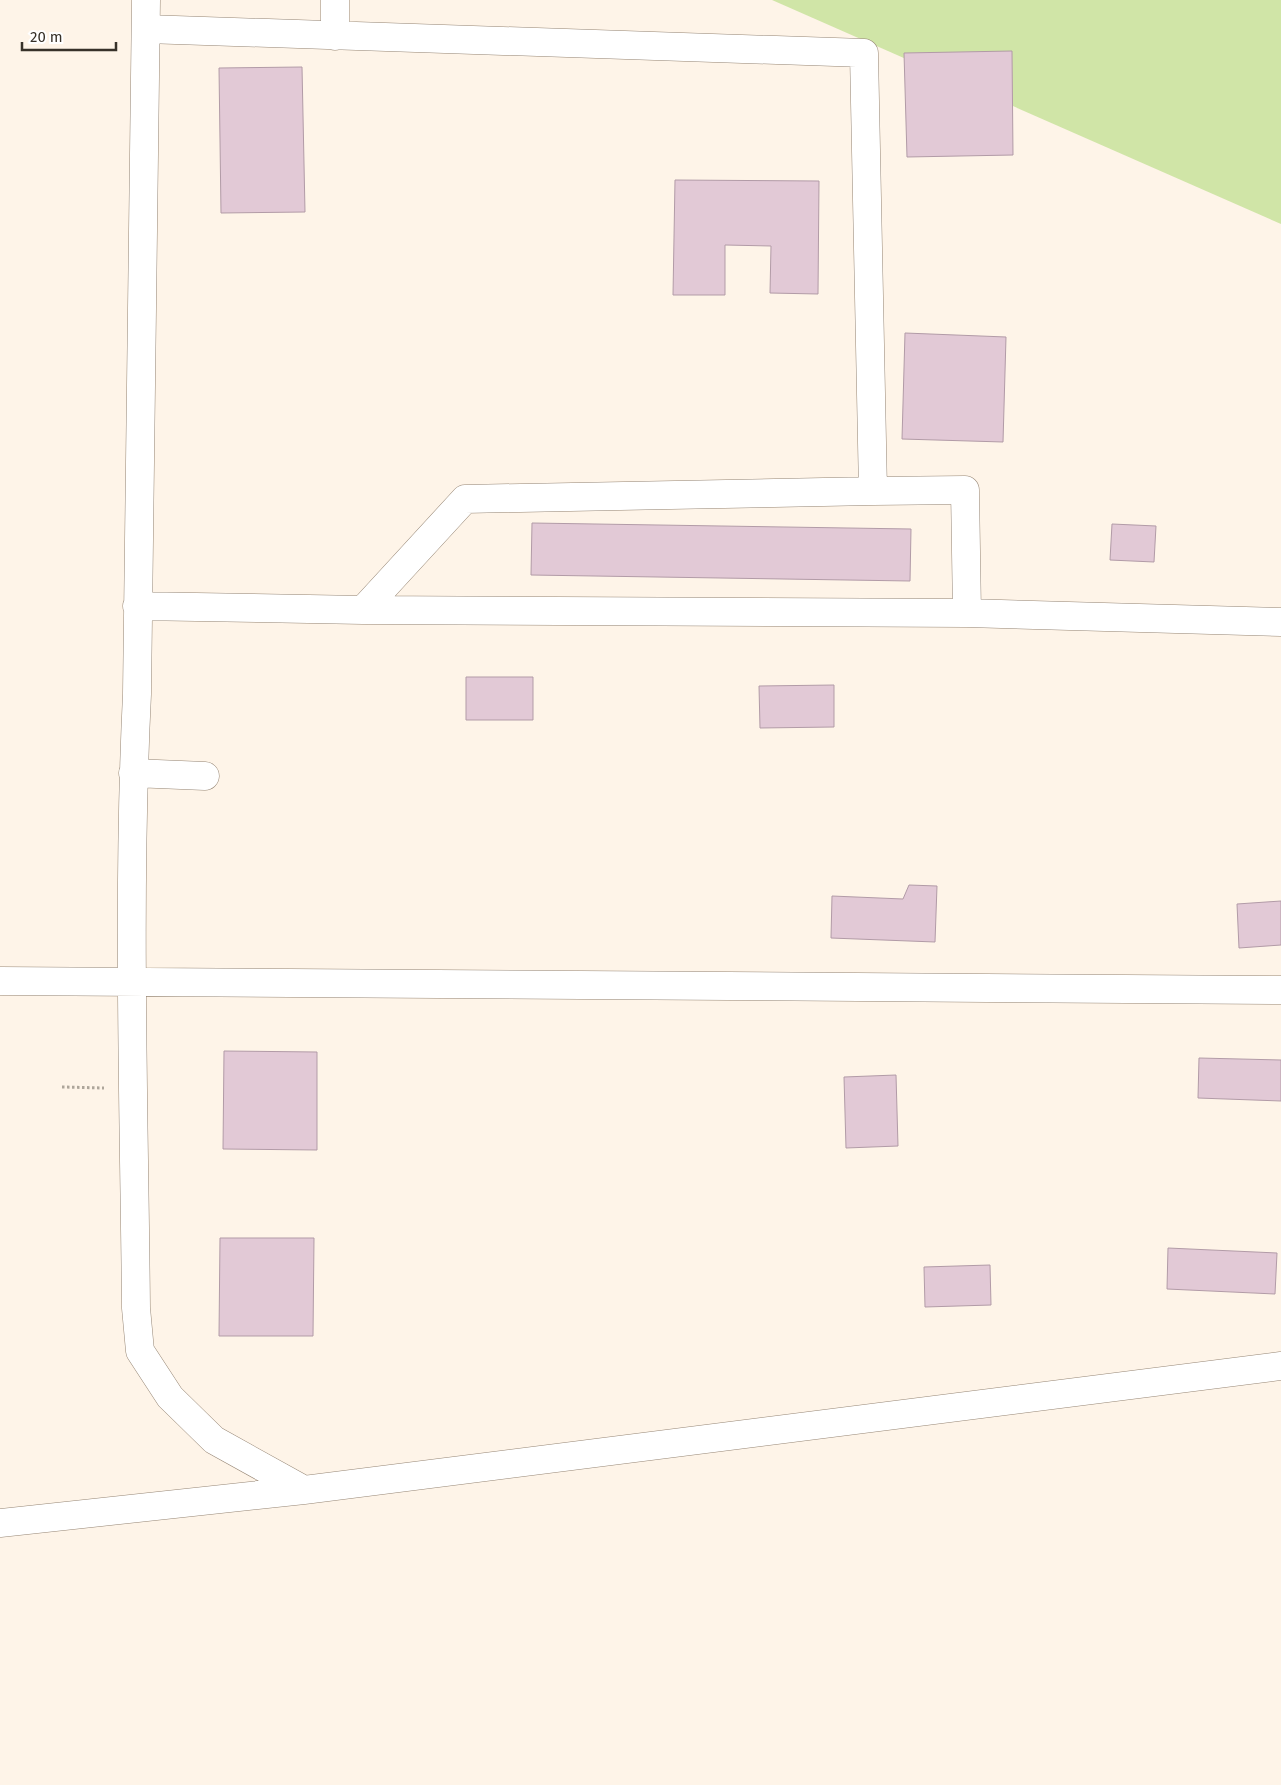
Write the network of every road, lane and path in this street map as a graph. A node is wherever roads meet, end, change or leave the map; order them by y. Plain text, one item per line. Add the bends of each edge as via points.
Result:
1 (146, 0) edge
2 (335, 0) edge
3 (146, 29) junction
4 (335, 36) junction
5 (873, 492) junction
6 (137, 606) junction
7 (363, 610) junction
8 (966, 613) junction
9 (1281, 622) edge
10 (133, 773) junction
11 (205, 776) dead end
12 (0, 981) edge
13 (132, 981) junction
14 (1281, 990) edge
15 (62, 1088) dead end
16 (134, 1088) junction
17 (1281, 1366) edge
18 (304, 1490) junction
19 (0, 1523) edge

1 - 3 street
2 - 4 street
3 - 4 street
3 - 6 street
4 - 5 street via 864,53
5 - 7 street via 466,499
5 - 8 street via 965,490
6 - 7 street
6 - 10 street
7 - 8 street
8 - 9 street
10 - 11 street
10 - 13 street
12 - 13 street
13 - 14 street
13 - 16 street
15 - 16 path
16 - 18 street via 136,1308 140,1351 170,1397 214,1440
17 - 18 street
18 - 19 street

